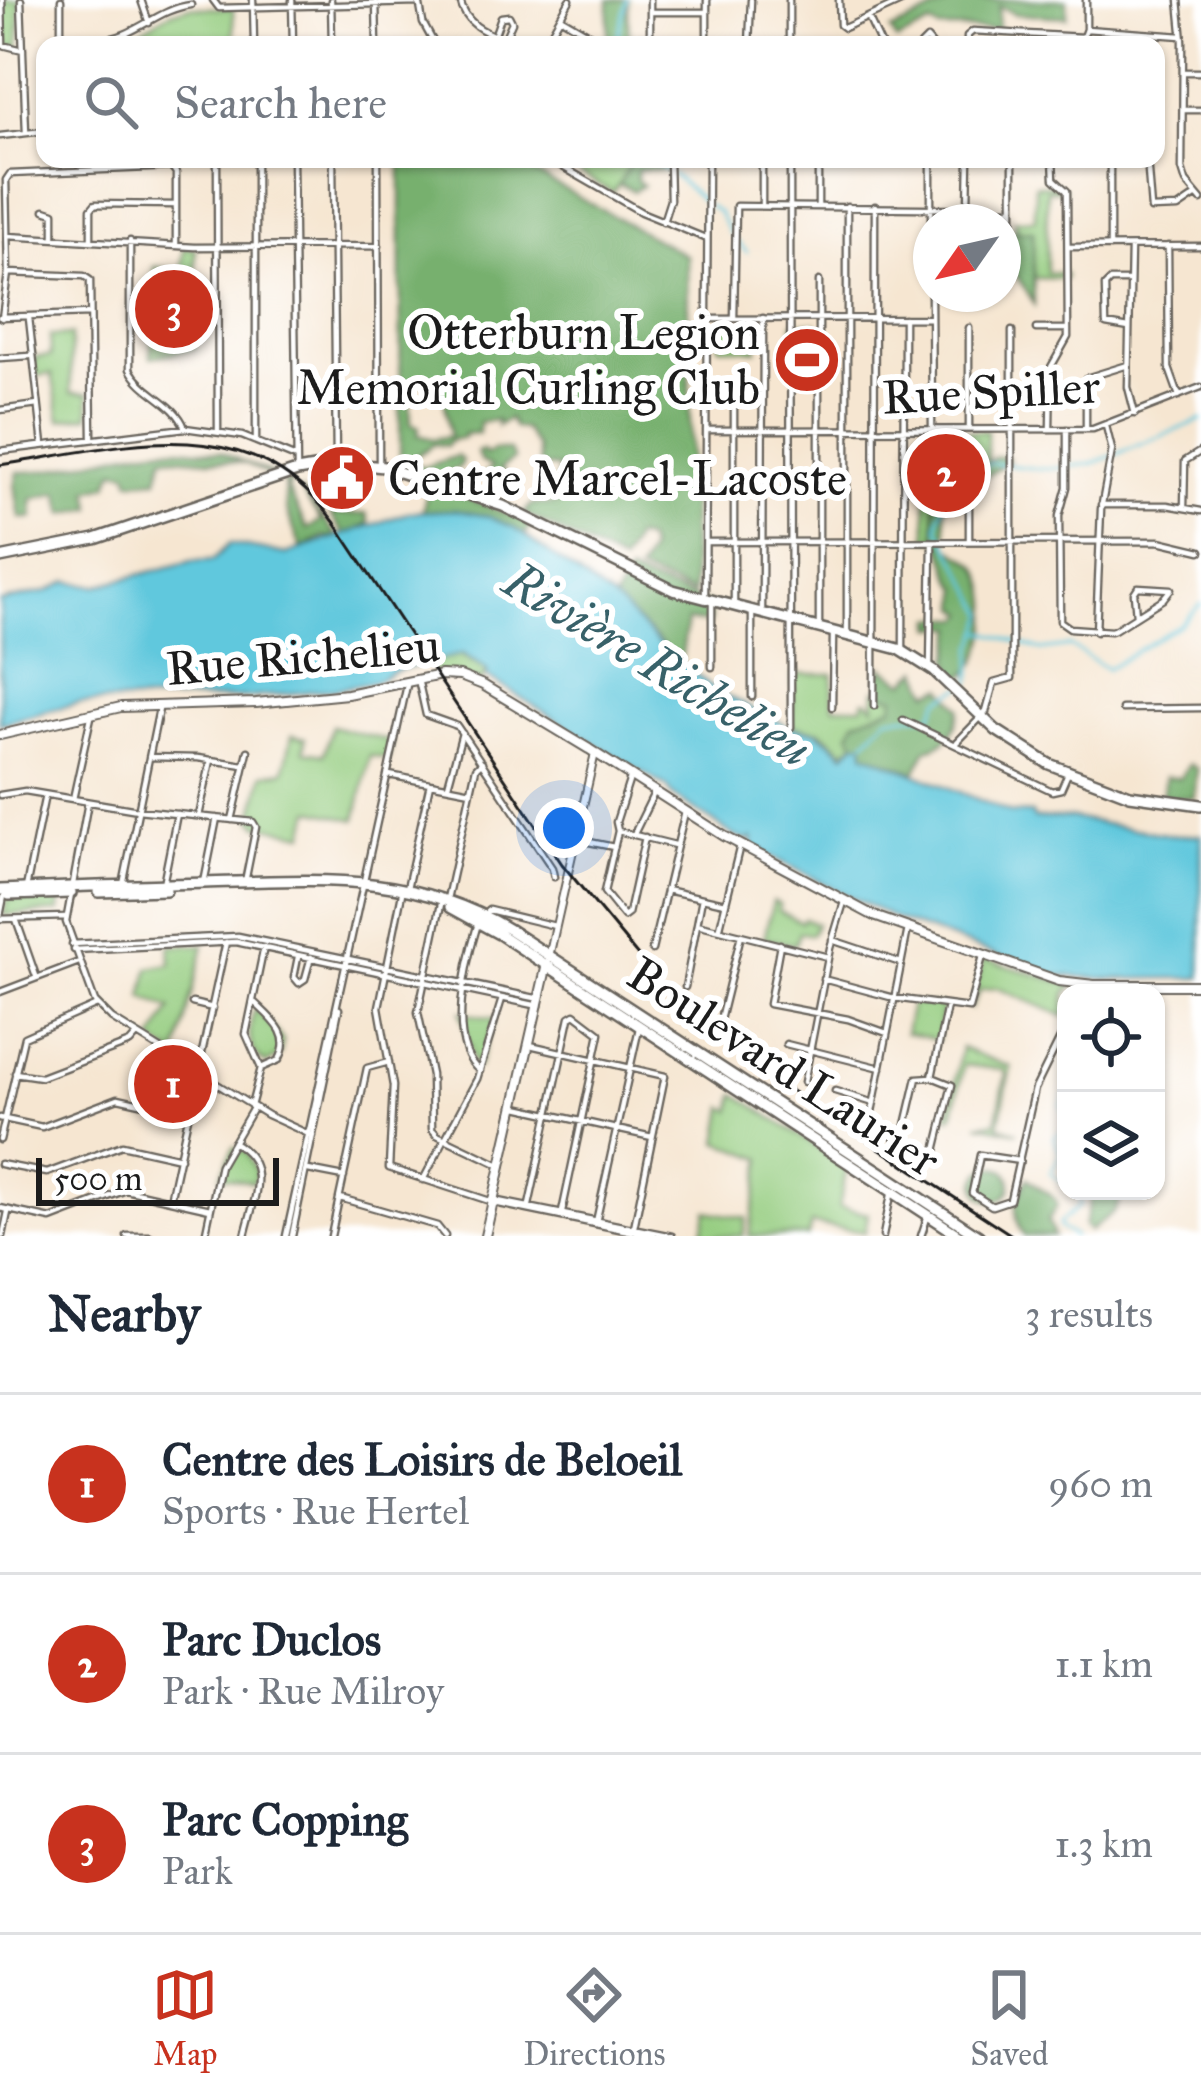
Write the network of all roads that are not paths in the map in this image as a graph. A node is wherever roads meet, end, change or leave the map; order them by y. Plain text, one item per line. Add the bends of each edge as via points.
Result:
1 (2, 0) edge
2 (21, 0) edge
3 (61, 0) edge
4 (141, 0) edge
5 (460, 0) edge
6 (650, 0) edge
7 (707, 0) edge
8 (751, 0) edge
9 (789, 0) edge
10 (839, 0) edge
11 (905, 0) edge
12 (1086, 0) edge
13 (1179, 0) edge
14 (566, 1) edge
15 (292, 2) edge
16 (331, 2) edge
17 (376, 2) edge
18 (419, 2) edge
19 (214, 3) edge
20 (253, 3) edge
21 (893, 3) edge
22 (191, 5) dead end
23 (650, 12) junction
24 (707, 12) junction
25 (560, 17) junction
26 (868, 17) junction
27 (149, 23) junction
28 (1030, 34) joint
29 (494, 35) joint
30 (61, 36) edge
31 (131, 36) edge
32 (254, 36) edge
33 (292, 36) edge
34 (332, 36) edge
35 (377, 36) edge
36 (430, 36) edge
37 (506, 36) edge
38 (549, 36) edge
39 (589, 36) edge
40 (650, 36) edge
41 (707, 36) edge
42 (749, 36) edge
43 (789, 36) edge
44 (876, 36) edge
45 (967, 36) edge
46 (1065, 36) edge
47 (1083, 36) edge
48 (1093, 36) edge
49 (1130, 36) edge
50 (1183, 36) junction
51 (1165, 37) edge
52 (23, 50) junction
53 (1183, 72) junction
54 (1201, 72) edge
55 (1183, 110) junction
56 (1201, 110) edge
57 (36, 132) edge
58 (26, 133) junction
59 (0, 136) edge
60 (54, 168) edge
61 (170, 168) edge
62 (217, 168) edge
63 (256, 168) edge
64 (293, 168) edge
65 (333, 168) edge
66 (378, 168) edge
67 (565, 168) edge
68 (669, 168) edge
69 (708, 168) edge
70 (762, 168) edge
71 (790, 168) edge
72 (820, 168) edge
73 (931, 168) edge
74 (968, 168) edge
75 (1013, 168) edge
76 (1054, 168) edge
77 (1111, 168) edge
78 (1148, 168) edge
79 (1199, 197) edge
80 (931, 204) edge
81 (968, 204) edge
82 (1013, 204) edge
83 (176, 205) junction
84 (762, 206) junction
85 (790, 206) junction
86 (818, 206) junction
87 (847, 206) junction
88 (874, 206) junction
89 (913, 206) edge
90 (45, 210) dead end
91 (663, 222) junction
92 (8, 236) junction
93 (54, 238) junction
94 (705, 238) junction
95 (91, 240) junction
96 (130, 241) junction
97 (176, 245) junction
98 (333, 246) junction
99 (379, 246) junction
100 (1201, 246) edge
101 (256, 247) junction
102 (293, 247) junction
103 (1068, 247) junction
104 (1110, 247) junction
105 (1131, 247) junction
106 (1168, 247) junction
107 (218, 248) junction
108 (8, 273) junction
109 (819, 281) dead end
110 (1130, 281) junction
111 (932, 312) edge
112 (91, 314) junction
113 (847, 317) junction
114 (875, 317) junction
115 (1, 318) edge
116 (29, 318) junction
117 (763, 318) junction
118 (790, 318) junction
119 (819, 318) junction
120 (904, 318) junction
121 (932, 318) junction
122 (706, 319) junction
123 (734, 319) junction
124 (969, 328) dead end
125 (1130, 328) junction
126 (1036, 329) dead end
127 (1068, 329) junction
128 (1012, 331) dead end
129 (31, 356) junction
130 (0, 358) edge
131 (1128, 365) junction
132 (1201, 387) edge
133 (1179, 396) junction
134 (38, 405) junction
135 (734, 406) dead end
136 (0, 410) edge
137 (1135, 413) junction
138 (1106, 426) junction
139 (185, 428) junction
140 (969, 429) junction
141 (1012, 429) junction
142 (1050, 429) junction
143 (1067, 429) junction
144 (1086, 429) junction
145 (218, 430) junction
146 (706, 430) junction
147 (734, 430) junction
148 (762, 430) junction
149 (790, 430) junction
150 (819, 430) junction
151 (847, 430) junction
152 (876, 430) junction
153 (904, 430) junction
154 (932, 430) junction
155 (92, 437) junction
156 (256, 441) junction
157 (44, 445) junction
158 (1201, 451) edge
159 (0, 452) edge
160 (296, 458) junction
161 (336, 464) junction
162 (379, 466) junction
163 (297, 471) junction
164 (969, 484) dead end
165 (1101, 505) junction
166 (1184, 507) junction
167 (1201, 511) edge
168 (1012, 540) junction
169 (819, 541) junction
170 (848, 541) junction
171 (876, 541) junction
172 (904, 541) junction
173 (933, 541) junction
174 (969, 541) junction
175 (706, 542) junction
176 (734, 542) junction
177 (763, 542) junction
178 (791, 542) junction
179 (1059, 542) junction
180 (1098, 542) junction
181 (1201, 551) edge
182 (0, 558) edge
183 (709, 600) junction
184 (734, 606) junction
185 (757, 611) junction
186 (1136, 616) junction
187 (792, 619) junction
188 (819, 626) junction
189 (834, 629) junction
190 (1096, 632) junction
191 (847, 633) junction
192 (876, 641) junction
193 (903, 651) junction
194 (712, 668) dead end
195 (930, 668) junction
196 (418, 679) junction
197 (406, 682) junction
198 (752, 697) dead end
199 (159, 705) junction
200 (874, 706) dead end
201 (832, 707) dead end
202 (1201, 708) edge
203 (1122, 709) dead end
204 (90, 713) junction
205 (981, 717) junction
206 (904, 720) dead end
207 (791, 727) dead end
208 (462, 733) junction
209 (0, 735) edge
210 (956, 742) junction
211 (248, 752) dead end
212 (595, 753) junction
213 (148, 757) junction
214 (211, 760) junction
215 (482, 762) junction
216 (244, 765) junction
217 (1068, 773) junction
218 (388, 775) junction
219 (631, 775) junction
220 (430, 783) junction
221 (448, 787) junction
222 (471, 791) junction
223 (655, 791) junction
224 (45, 795) junction
225 (0, 796) edge
226 (73, 799) junction
227 (88, 802) junction
228 (1201, 805) edge
229 (137, 810) junction
230 (685, 812) junction
231 (177, 814) junction
232 (199, 816) junction
233 (217, 818) junction
234 (232, 820) junction
235 (618, 831) junction
236 (634, 833) junction
237 (645, 838) junction
238 (574, 839) junction
239 (675, 845) junction
240 (740, 845) junction
241 (614, 847) junction
242 (554, 877) dead end
243 (245, 882) junction
244 (204, 883) junction
245 (163, 884) junction
246 (364, 884) junction
247 (123, 885) junction
248 (26, 888) junction
249 (69, 890) junction
250 (405, 890) junction
251 (666, 890) junction
252 (1, 894) edge
253 (702, 898) junction
254 (444, 902) junction
255 (844, 902) junction
256 (725, 903) junction
257 (65, 917) junction
258 (0, 918) edge
259 (481, 918) junction
260 (16, 919) junction
261 (697, 924) junction
262 (555, 926) junction
263 (719, 929) junction
264 (908, 929) junction
265 (741, 934) junction
266 (226, 939) junction
267 (832, 940) junction
268 (779, 944) junction
269 (265, 945) junction
270 (73, 947) junction
271 (652, 950) dead end
272 (299, 952) junction
273 (311, 954) junction
274 (983, 956) junction
275 (828, 957) junction
276 (548, 961) junction
277 (79, 962) junction
278 (347, 962) junction
279 (901, 963) junction
280 (386, 970) junction
281 (37, 978) junction
282 (425, 979) junction
283 (823, 979) junction
284 (1064, 984) edge
285 (1201, 985) edge
286 (1165, 986) edge
287 (464, 987) junction
288 (686, 987) dead end
289 (0, 992) edge
290 (503, 995) junction
291 (894, 998) junction
292 (539, 1002) junction
293 (253, 1003) junction
294 (947, 1003) junction
295 (192, 1004) dead end
296 (97, 1005) junction
297 (213, 1008) junction
298 (817, 1014) junction
299 (720, 1020) dead end
300 (641, 1022) junction
301 (887, 1033) junction
302 (137, 1035) junction
303 (786, 1044) dead end
304 (1057, 1044) edge
305 (530, 1045) junction
306 (810, 1048) junction
307 (562, 1052) junction
308 (595, 1059) junction
309 (389, 1062) junction
310 (630, 1067) junction
311 (261, 1068) junction
312 (881, 1068) junction
313 (480, 1071) junction
314 (15, 1072) junction
315 (198, 1073) junction
316 (932, 1077) junction
317 (804, 1082) dead end
318 (836, 1091) dead end
319 (874, 1103) junction
320 (252, 1107) junction
321 (517, 1107) junction
322 (190, 1114) junction
323 (549, 1114) junction
324 (2, 1118) edge
325 (581, 1122) junction
326 (616, 1130) junction
327 (310, 1135) junction
328 (653, 1138) junction
329 (444, 1139) junction
330 (0, 1140) edge
331 (233, 1142) junction
332 (902, 1142) junction
333 (180, 1158) junction
334 (1020, 1161) junction
335 (0, 1164) edge
336 (502, 1166) junction
337 (303, 1169) junction
338 (344, 1178) junction
339 (423, 1180) junction
340 (893, 1186) junction
341 (340, 1198) junction
342 (170, 1200) junction
343 (493, 1200) junction
344 (0, 1208) edge
345 (528, 1208) junction
346 (211, 1209) junction
347 (8, 1210) junction
348 (561, 1215) junction
349 (928, 1215) junction
350 (597, 1222) junction
351 (633, 1230) junction
352 (653, 1235) edge
353 (3, 1236) edge
354 (127, 1236) edge
355 (150, 1236) edge
356 (205, 1236) edge
357 (245, 1236) edge
358 (289, 1236) edge
359 (331, 1236) edge
360 (445, 1236) edge
361 (484, 1236) edge
362 (672, 1236) edge
363 (883, 1236) edge
364 (921, 1236) edge
365 (960, 1236) edge
366 (979, 1236) edge

1 - 52 street via 3,45
2 - 52 street
3 - 30 street
4 - 27 street
5 - 29 street via 469,22
6 - 23 street
7 - 24 street
8 - 42 street
9 - 43 street
10 - 26 street via 841,27
11 - 21 street
12 - 47 street
13 - 50 street
14 - 25 street
15 - 16 street
15 - 20 street
15 - 33 street
16 - 17 street
16 - 34 street
17 - 18 street
17 - 35 street
18 - 36 street
19 - 20 street
20 - 32 street
21 - 26 street
22 - 27 street
23 - 24 street
23 - 40 street
24 - 41 street
25 - 38 street
25 - 39 street
26 - 44 street
27 - 31 street
28 - 45 street
28 - 46 street
29 - 37 street via 508,15
48 - 49 street
50 - 51 street
50 - 53 street
52 - 58 street
53 - 54 street
53 - 55 street
55 - 56 street
55 - 79 street via 1182,171
57 - 58 street
58 - 59 street
60 - 92 street via 7,176
61 - 83 street
62 - 107 street
63 - 101 street
64 - 102 street
65 - 98 street
66 - 99 street
67 - 91 street
68 - 91 street
69 - 94 street
70 - 84 street
71 - 85 street
72 - 86 street
73 - 80 street
74 - 81 street
75 - 82 street
76 - 103 street via 1067,190
77 - 104 street
78 - 79 street via 1150,208 1176,209
83 - 95 street via 94,204
83 - 97 street
84 - 85 street
84 - 123 street via 734,208
85 - 86 street
85 - 118 street
86 - 87 street
87 - 88 street
87 - 113 street
88 - 89 street
88 - 114 street
90 - 93 street via 54,213
91 - 94 street
92 - 93 street
92 - 108 street
93 - 95 street
94 - 122 street
95 - 96 street
96 - 97 street
96 - 139 street via 130,368
97 - 107 street
98 - 99 street
98 - 102 street
98 - 161 street
99 - 162 street
100 - 106 street
101 - 102 street
101 - 107 street
101 - 156 street
102 - 160 street
103 - 104 street
103 - 127 street
104 - 105 street
105 - 106 street
105 - 110 street
106 - 133 street via 1168,368
107 - 145 street
108 - 112 street via 87,277
108 - 115 street
109 - 119 street
110 - 125 street
110 - 125 street via 1105,286 1106,324
111 - 121 street
112 - 116 street
112 - 155 street
113 - 114 street
113 - 119 street
113 - 151 street
114 - 120 street
114 - 152 street
115 - 116 street
116 - 129 street
117 - 118 street
117 - 123 street
117 - 148 street
118 - 119 street
118 - 149 street
119 - 150 street
120 - 121 street
120 - 153 street
121 - 154 street
122 - 123 street
122 - 146 street
124 - 140 street
125 - 131 street
126 - 127 street
127 - 142 street via 1051,367
128 - 141 street
129 - 130 street
129 - 134 street
131 - 137 street
131 - 144 street via 1086,378
132 - 133 street, Rue Spiller
133 - 137 street, Rue Spiller
134 - 136 street
134 - 157 street
135 - 147 street
137 - 138 street, Rue Spiller
138 - 144 street, Rue Spiller
138 - 165 street via 1112,450
139 - 145 street
139 - 155 street
140 - 141 street, Rue Spiller
140 - 154 street, Rue Spiller
141 - 142 street, Rue Spiller
141 - 168 street
142 - 143 street, Rue Spiller
143 - 144 street, Rue Spiller
143 - 179 street
145 - 156 street
146 - 147 street, Rue Spiller
146 - 175 street
147 - 148 street, Rue Spiller
147 - 176 street
148 - 149 street, Rue Spiller
148 - 177 street
149 - 150 street, Rue Spiller
149 - 178 street
150 - 151 street, Rue Spiller
150 - 169 street
151 - 152 street, Rue Spiller
151 - 170 street
152 - 153 street, Rue Spiller
152 - 171 street
153 - 154 street, Rue Spiller
153 - 172 street
155 - 157 street
156 - 160 street
157 - 159 street
158 - 166 street via 1185,461
160 - 163 street
161 - 162 main road
161 - 163 main road
162 - 183 main road via 503,506 646,579
163 - 182 main road via 90,541
164 - 174 street
165 - 166 street
165 - 180 street
166 - 167 street
168 - 174 street
168 - 179 street
168 - 205 street via 1012,678 994,683
169 - 170 street
169 - 178 street
169 - 188 street
170 - 171 street
170 - 191 street
171 - 172 street
171 - 192 street
172 - 173 street
172 - 193 street
173 - 174 street
173 - 195 street
175 - 176 street
175 - 183 street
176 - 177 street
176 - 184 street
177 - 178 street
177 - 185 street
178 - 187 street
179 - 180 street
179 - 190 street via 1060,621
180 - 181 street via 1176,542
180 - 190 street
183 - 184 main road
183 - 194 street
184 - 185 main road
185 - 187 main road
185 - 198 street
186 - 186 street via 1170,594 1171,589 1138,586
186 - 190 street
187 - 188 main road
187 - 207 street
188 - 189 main road
189 - 191 main road
189 - 201 street
191 - 192 main road
192 - 193 main road
192 - 200 street
193 - 195 main road
195 - 205 main road
196 - 197 main road, Rue Richelieu
196 - 208 street via 426,715
196 - 212 main road, Rue Richelieu via 474,680
197 - 199 main road, Rue Richelieu via 288,700
197 - 218 street
199 - 204 main road, Rue Richelieu
199 - 213 street
202 - 203 street
204 - 209 main road, Rue Richelieu
204 - 226 street
205 - 210 street
205 - 217 main road
206 - 210 street
208 - 215 street
208 - 221 street
210 - 217 street via 1052,791
211 - 216 street
212 - 219 main road, Rue Richelieu
212 - 238 street
213 - 214 street
213 - 229 street
214 - 216 street
214 - 232 street
215 - 222 street
215 - 242 street
216 - 234 street
217 - 228 main road via 1138,797
218 - 220 street
218 - 246 street
219 - 223 main road, Rue Richelieu
219 - 235 street
220 - 221 street
220 - 250 street
221 - 222 street
222 - 254 street
223 - 230 main road, Rue Richelieu
223 - 236 street
224 - 225 street
224 - 226 street
224 - 248 street
226 - 227 street
227 - 229 street
227 - 249 street
229 - 231 street
229 - 247 street
230 - 239 street
230 - 240 main road, Rue Richelieu
231 - 232 street
231 - 245 street
232 - 233 street
233 - 234 street
233 - 244 street
234 - 243 street via 255,823
235 - 236 street
235 - 241 street
236 - 237 street
237 - 239 street
237 - 241 street via 625,917 604,893
238 - 241 street
238 - 262 street
239 - 251 street
240 - 255 main road, Rue Richelieu
240 - 256 street
243 - 244 main road
243 - 246 main road
244 - 245 main road
245 - 247 main road
246 - 249 main road
246 - 250 main road, Boulevard Laurier
246 - 278 street
247 - 249 main road
248 - 249 main road
248 - 252 main road
249 - 252 main road
249 - 257 street
250 - 254 main road, Boulevard Laurier
250 - 280 street
251 - 253 street
251 - 271 street
252 - 258 street
253 - 256 street
253 - 261 street
254 - 259 main road, Boulevard Laurier
254 - 282 street
255 - 264 main road, Rue Richelieu
255 - 267 street
256 - 263 street
257 - 260 street
257 - 270 street
258 - 260 street
259 - 262 street via 489,910
259 - 276 main road, Boulevard Laurier
259 - 287 street
260 - 281 street
261 - 263 street
261 - 288 street
262 - 276 street
263 - 265 street
264 - 274 main road, Rue Richelieu
264 - 279 street
265 - 268 street
265 - 299 street
266 - 269 street
266 - 270 street
266 - 297 street
267 - 275 street
267 - 279 street
268 - 275 street
268 - 298 street via 769,1004
269 - 272 street
269 - 293 street
270 - 277 street
272 - 273 street
272 - 273 street via 298,983
273 - 278 street
274 - 284 main road, Rue Richelieu
274 - 294 street via 971,1006
275 - 283 street
276 - 292 main road
276 - 300 main road, Boulevard Laurier
277 - 281 street
277 - 296 street
278 - 280 street
278 - 327 street
279 - 291 street
280 - 282 street
280 - 309 street via 379,1011
281 - 289 street
282 - 287 street
282 - 329 street via 418,1014 432,1129
283 - 291 street
283 - 298 street
285 - 286 main road, Rue Richelieu
287 - 290 street
287 - 313 street via 459,1017
290 - 292 street
290 - 313 street
291 - 294 street
291 - 301 street
292 - 305 main road
293 - 311 street via 246,1038
293 - 311 street via 285,1040 278,1062
294 - 316 street
295 - 297 street
296 - 302 street
296 - 314 street via 26,1034
297 - 315 street
298 - 301 street
298 - 306 street
300 - 310 street
300 - 340 main road, Boulevard Laurier
301 - 312 street
302 - 314 street via 41,1077
302 - 315 street
303 - 306 street
304 - 334 street via 1036,1087
305 - 307 street
305 - 321 main road
306 - 312 street
306 - 317 street
307 - 308 street
307 - 308 street via 573,1014 599,1030
307 - 323 street
308 - 310 street
308 - 325 street
309 - 338 street via 368,1068
309 - 339 street via 390,1169
310 - 326 street
310 - 328 street via 665,1076
311 - 320 street
312 - 319 street
313 - 329 street
314 - 324 street
315 - 320 street
315 - 322 street
316 - 332 street via 916,1080
316 - 332 street via 952,1084 937,1156 928,1159
318 - 319 street
319 - 332 street via 870,1122
320 - 327 street
320 - 331 street
321 - 323 street
321 - 336 main road
322 - 324 street via 118,1098 43,1127
322 - 333 street
323 - 325 street
323 - 345 street
324 - 330 street
325 - 326 street
325 - 348 street
326 - 328 street
326 - 350 street
327 - 337 street
328 - 351 street
329 - 336 street
329 - 339 street
331 - 346 street
331 - 357 street via 252,1154 258,1172
333 - 335 street via 121,1145 47,1173
333 - 342 street
334 - 334 street via 981,1154 972,1192 992,1206 1005,1204
336 - 343 main road
337 - 338 street
337 - 358 street
338 - 341 street
339 - 343 street
340 - 349 main road, Boulevard Laurier
340 - 363 street
340 - 366 main road, Boulevard Laurier
341 - 359 street
341 - 360 street via 436,1225
342 - 346 street
342 - 347 street via 125,1190 51,1219
343 - 345 street
343 - 361 main road
344 - 347 street
345 - 348 street
346 - 356 street
347 - 353 street
348 - 350 street
349 - 364 street
349 - 365 main road, Boulevard Laurier
350 - 351 street
351 - 352 street
352 - 362 street
354 - 355 street

